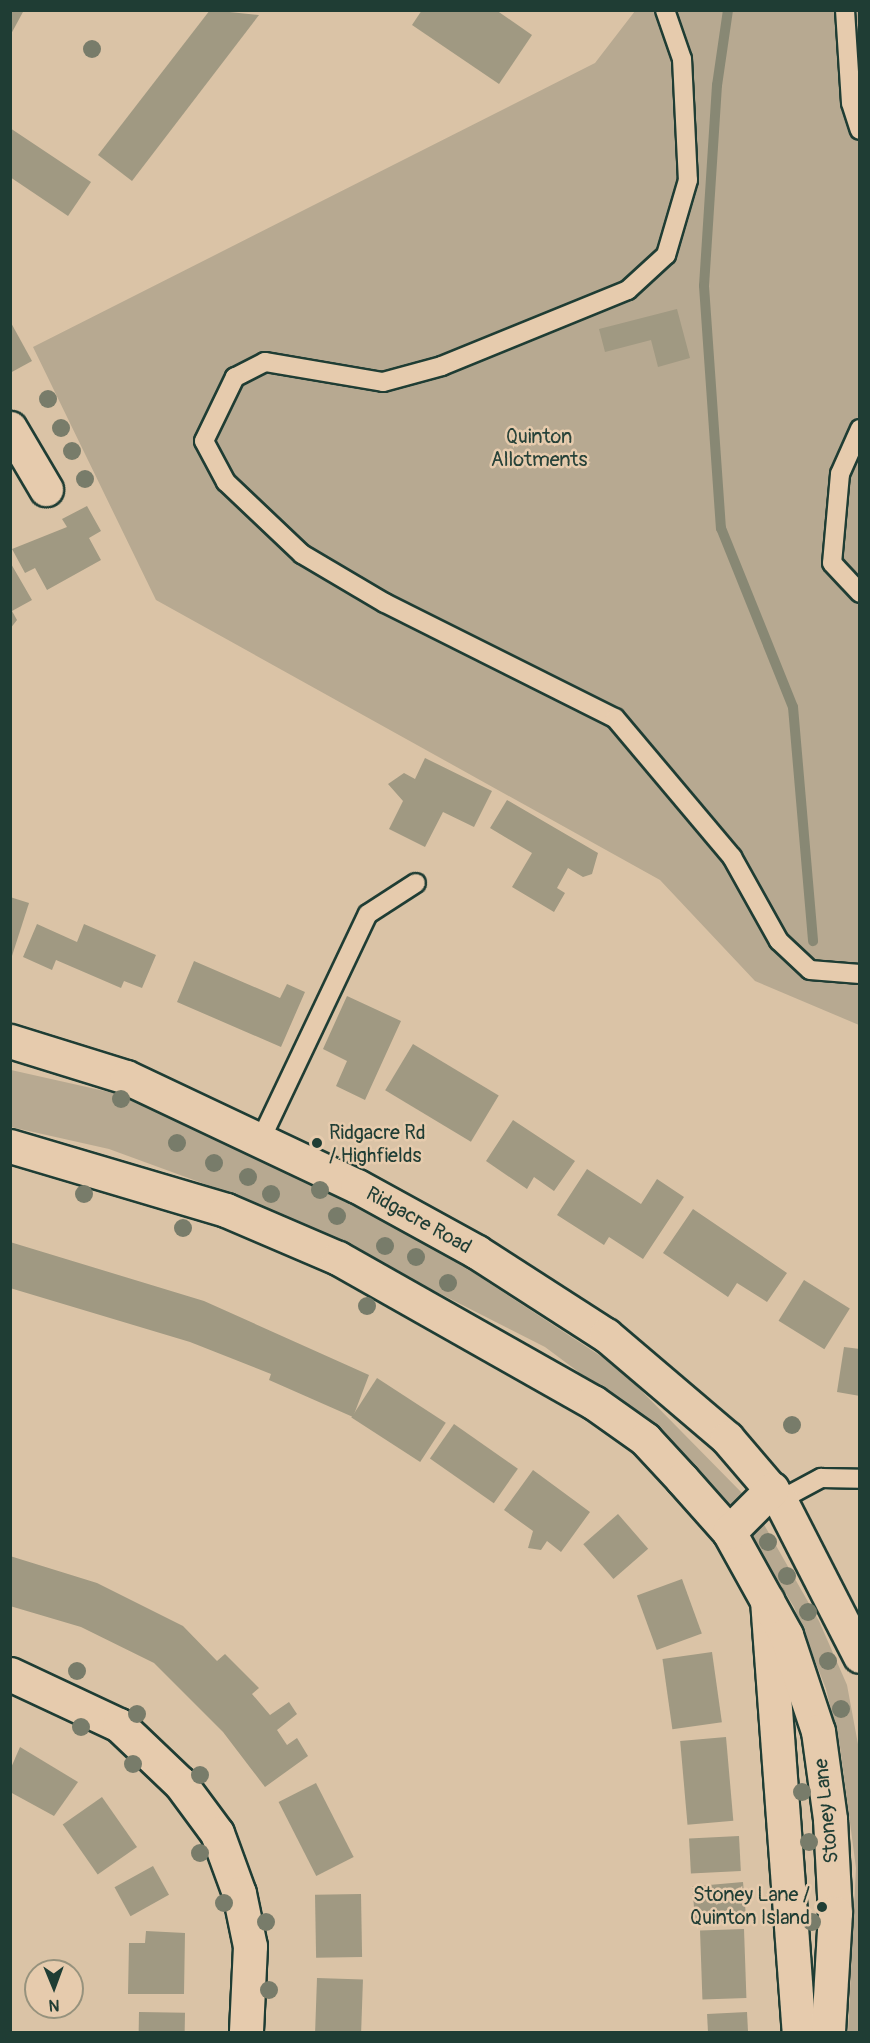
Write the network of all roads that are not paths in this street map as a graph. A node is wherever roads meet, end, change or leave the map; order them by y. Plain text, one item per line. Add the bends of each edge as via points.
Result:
1 (665, 10) edge
2 (845, 10) edge
3 (860, 130) edge
4 (860, 429) edge
5 (15, 447) edge
6 (46, 489) dead end
7 (860, 593) edge
8 (416, 883) dead end
9 (860, 974) edge
10 (10, 1041) edge
11 (260, 1141) junction
12 (10, 1146) edge
13 (860, 1479) edge
14 (776, 1494) junction
15 (729, 1532) junction
16 (767, 1600) junction
17 (860, 1656) edge
18 (10, 1674) edge
19 (246, 2032) edge
20 (799, 2032) edge
21 (828, 2032) edge

1 - 9 lane via 682,59 688,180 666,255 627,290 442,366 383,382 265,362 235,377 204,441 226,482 302,554 385,603 615,718 732,857 779,941 810,970
2 - 3 lane via 851,103
4 - 7 lane via 840,474 832,563
5 - 6 street
8 - 11 lane via 368,914
10 - 11 street, Ridgacre Road via 126,1077
11 - 14 street, Ridgacre Road via 357,1186 477,1252 606,1335 726,1438
12 - 15 street via 226,1210 338,1258 444,1315 645,1439
13 - 14 lane via 821,1478
14 - 15 street
14 - 17 street
15 - 16 street, Stoney Lane
16 - 20 street, Stoney Lane
16 - 21 street, Stoney Lane via 786,1635 818,1731 830,1819 835,1912
18 - 19 street via 119,1725 180,1783 218,1833 239,1893 250,1946

